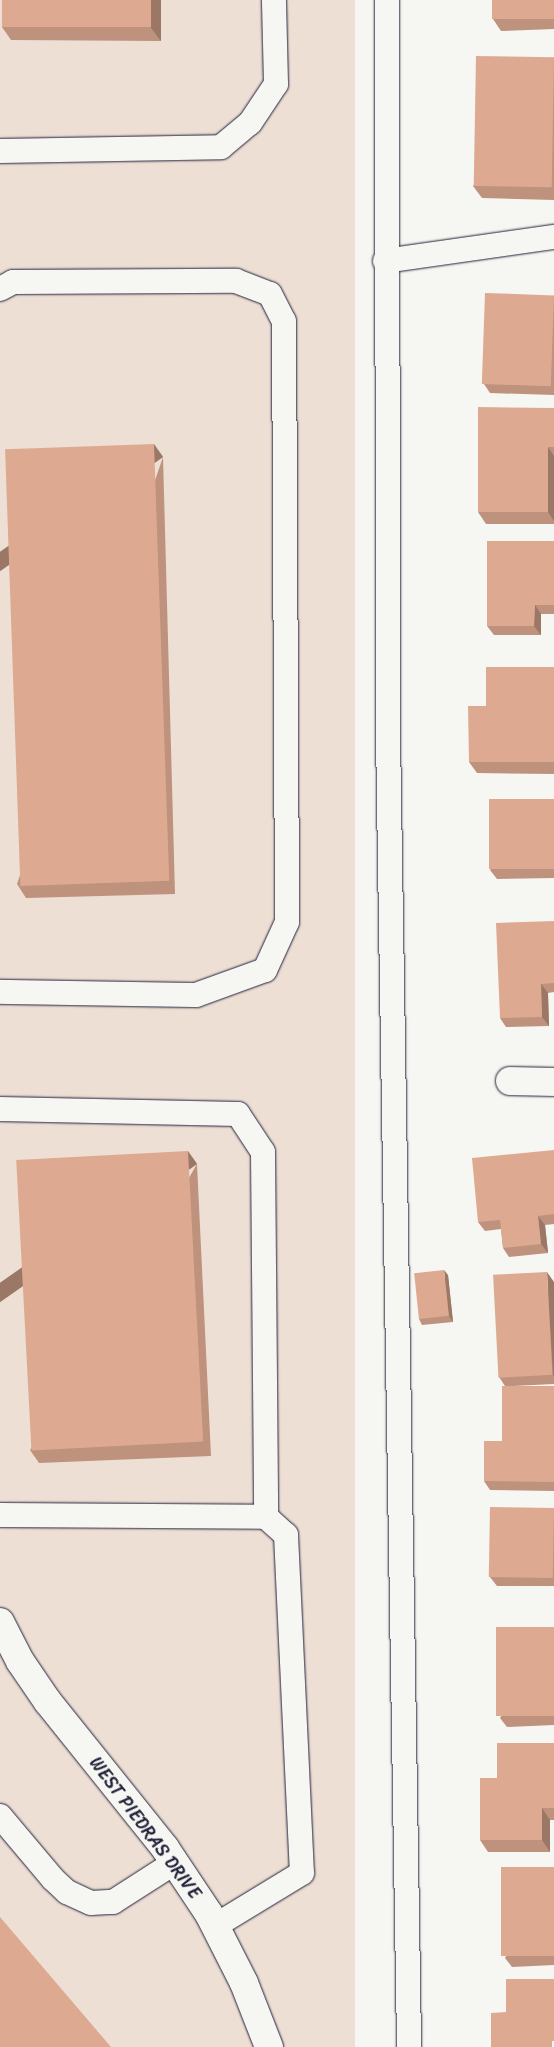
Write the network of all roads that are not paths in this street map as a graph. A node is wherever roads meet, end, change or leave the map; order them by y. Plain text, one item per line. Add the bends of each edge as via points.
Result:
1 (274, 0) edge
2 (387, 0) edge
3 (0, 151) edge
4 (554, 236) edge
5 (386, 261) junction
6 (0, 289) edge
7 (0, 992) edge
8 (510, 1081) dead end
9 (554, 1082) edge
10 (0, 1109) edge
11 (0, 1515) edge
12 (266, 1517) junction
13 (0, 1622) edge
14 (0, 1816) edge
15 (174, 1863) junction
16 (215, 1926) junction
17 (269, 2047) edge
18 (409, 2047) edge

1 - 3 lane via 276,84 250,123 221,147
2 - 5 lane
4 - 5 lane
5 - 18 lane via 388,735
6 - 7 lane via 13,282 236,281 270,294 284,321 286,922 266,970 196,996
8 - 9 street
10 - 12 lane via 238,1114 263,1152
11 - 12 lane
12 - 16 lane via 286,1535 302,1873
13 - 15 street, WEST PIEDRAS DRIVE via 20,1661 48,1702
14 - 15 lane via 53,1879 67,1892 91,1903 113,1902
15 - 16 street, WEST PIEDRAS DRIVE
16 - 17 street, WEST PIEDRAS DRIVE via 244,1984

